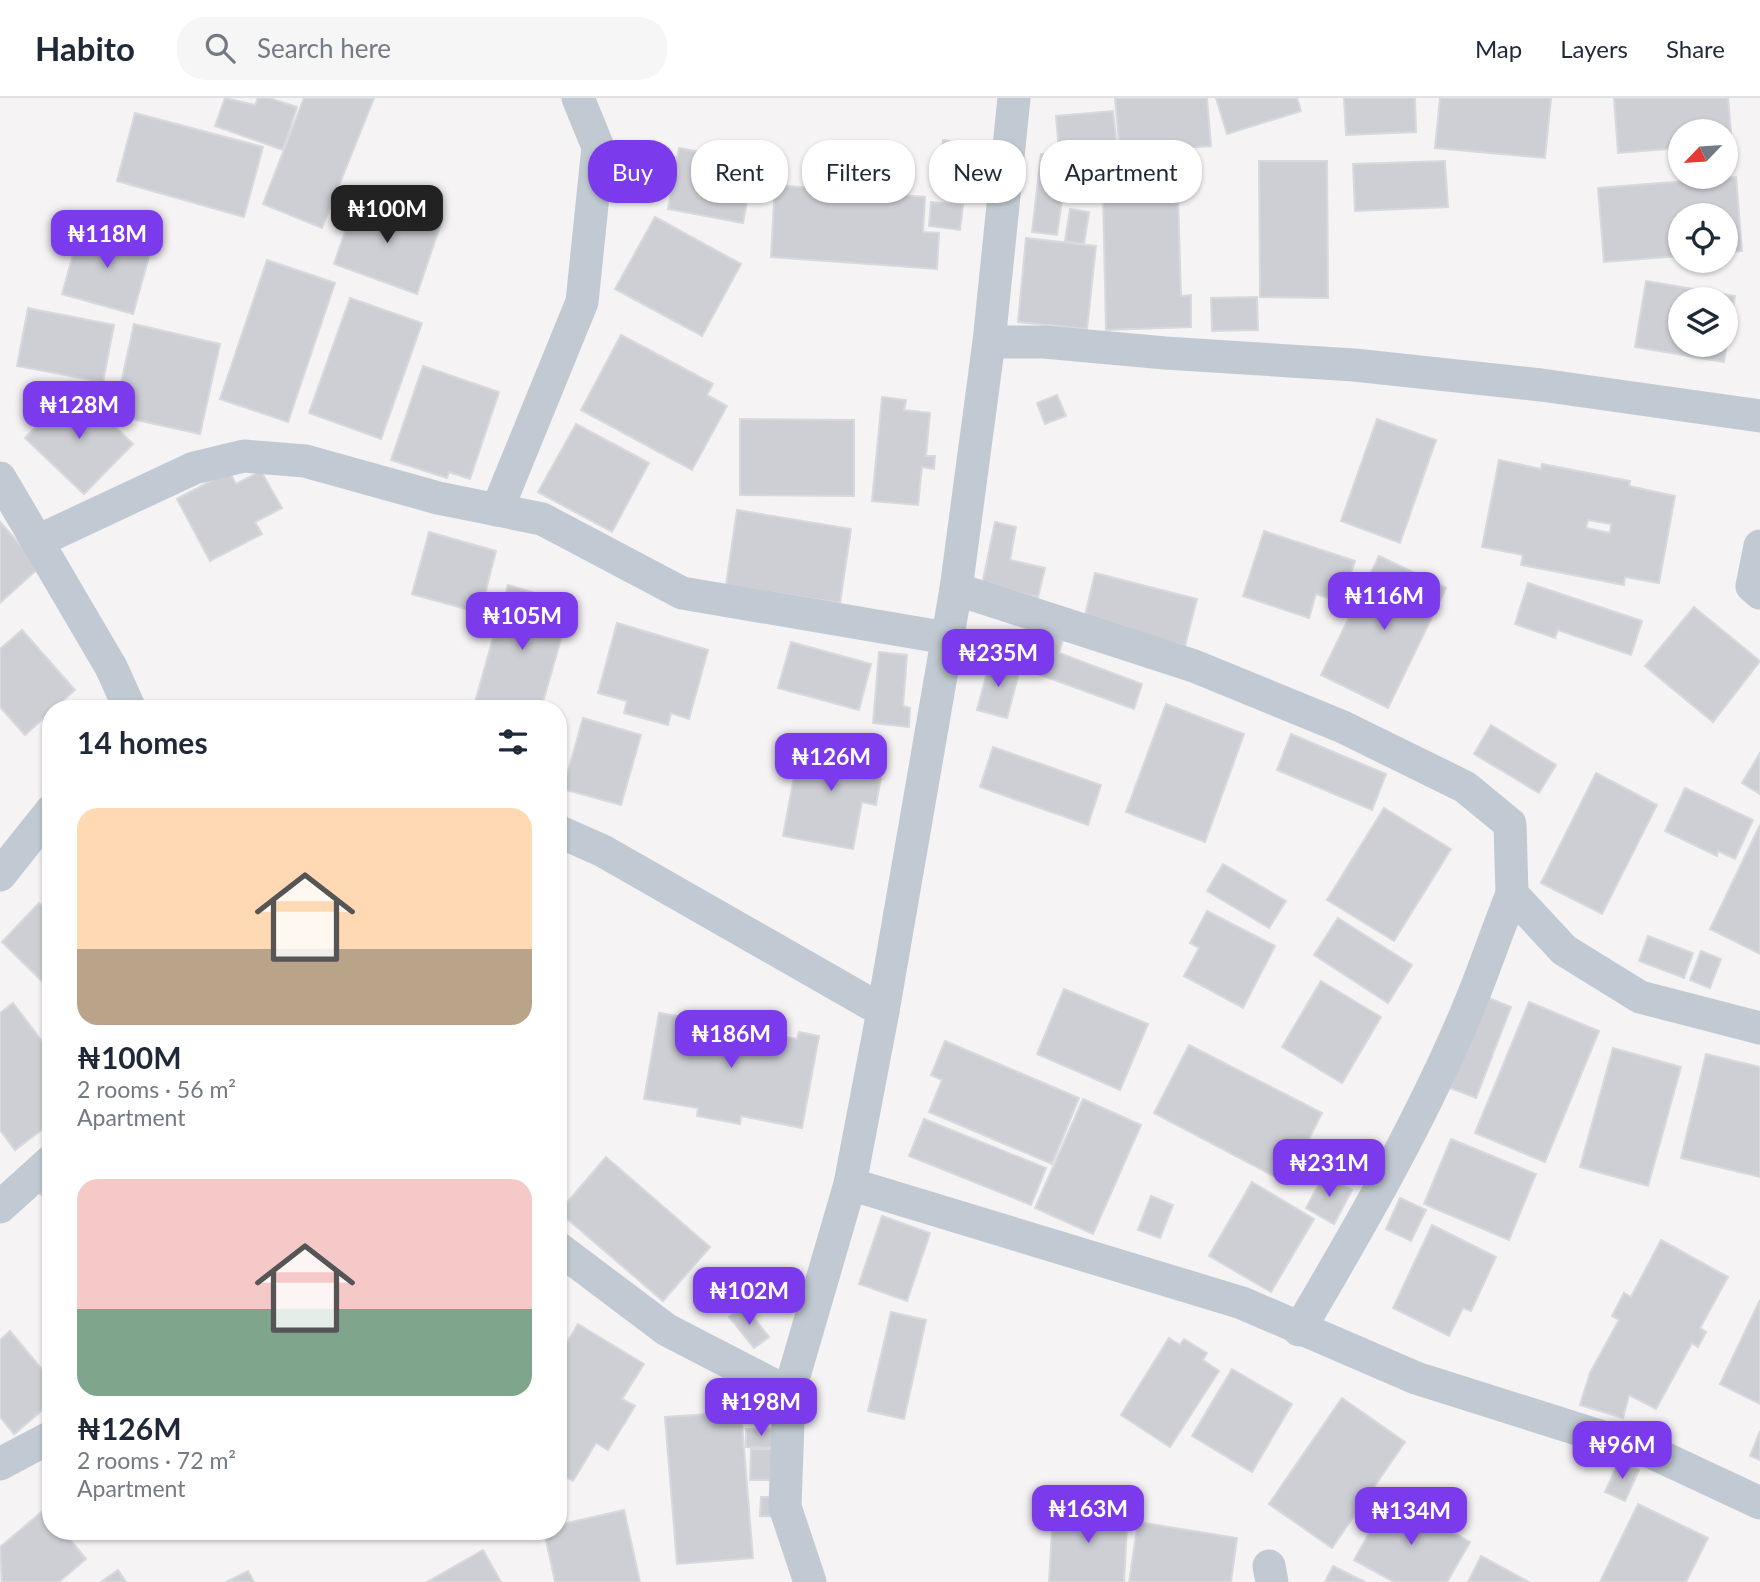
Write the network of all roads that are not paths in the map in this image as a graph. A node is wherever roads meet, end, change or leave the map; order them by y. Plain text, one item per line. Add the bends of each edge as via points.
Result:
1 (578, 98) edge
2 (1014, 98) edge
3 (989, 342) junction
4 (1760, 416) edge
5 (0, 478) edge
6 (497, 510) junction
7 (38, 541) junction
8 (1760, 546) edge
9 (956, 589) junction
10 (1760, 593) edge
11 (947, 638) junction
12 (126, 700) edge
13 (42, 822) edge
14 (567, 835) edge
15 (0, 874) edge
16 (1511, 894) junction
17 (883, 1011) junction
18 (1760, 1028) edge
19 (42, 1169) edge
20 (850, 1184) junction
21 (0, 1207) edge
22 (567, 1255) edge
23 (1299, 1330) junction
24 (789, 1392) junction
25 (42, 1442) edge
26 (0, 1464) edge
27 (1760, 1503) edge
28 (808, 1581) edge

1 - 6 street via 598,147 582,302
2 - 3 street
3 - 4 street via 1354,365
3 - 9 street
5 - 7 street
6 - 7 street via 305,461 244,456 194,468
6 - 11 street via 541,519 682,593
7 - 12 street
8 - 10 street via 1752,586
9 - 11 street
9 - 16 street via 1194,666 1343,727 1465,787 1510,824
11 - 17 street
13 - 15 street
14 - 17 street via 603,851
16 - 18 street via 1564,950 1640,997
16 - 23 street via 1471,1001 1415,1121
17 - 20 street
19 - 21 street
20 - 23 street via 1242,1303
20 - 24 street
22 - 24 street via 667,1330
23 - 27 street via 1416,1378 1653,1453
24 - 28 street via 785,1507
25 - 26 street

